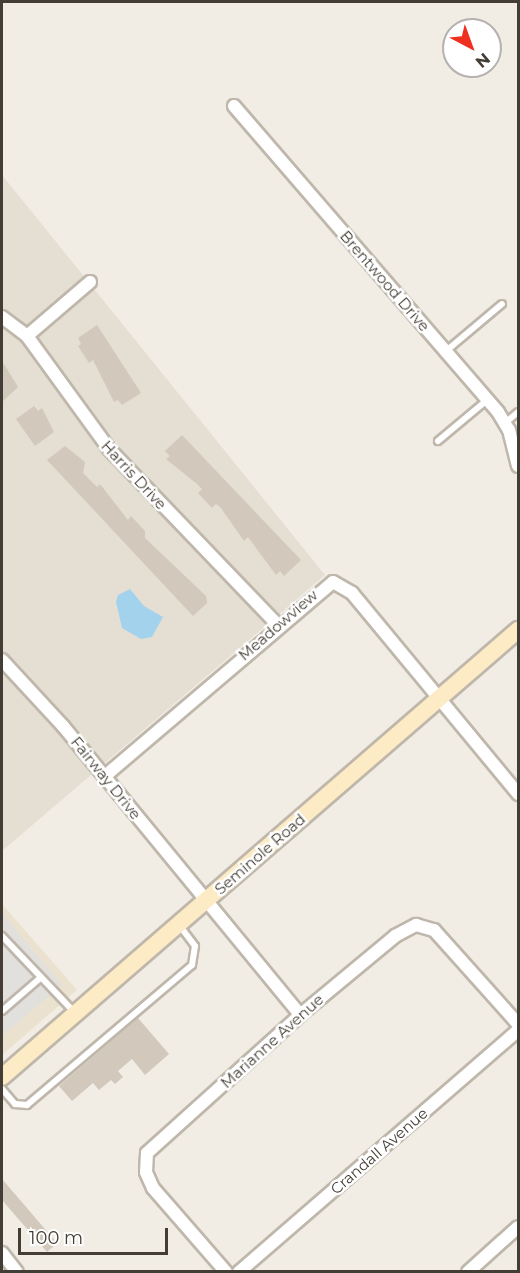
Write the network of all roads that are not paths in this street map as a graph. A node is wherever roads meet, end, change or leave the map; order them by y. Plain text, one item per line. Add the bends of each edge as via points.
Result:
1 (234, 106) dead end
2 (90, 282) dead end
3 (502, 304) dead end
4 (2, 317) edge
5 (27, 336) junction
6 (446, 351) junction
7 (487, 399) junction
8 (519, 412) edge
9 (505, 423) junction
10 (438, 441) dead end
11 (519, 466) edge
12 (278, 625) junction
13 (519, 630) edge
14 (2, 660) edge
15 (439, 698) junction
16 (105, 776) junction
17 (519, 794) edge
18 (206, 900) junction
19 (179, 924) junction
20 (2, 936) edge
21 (39, 979) junction
22 (2, 1011) edge
23 (75, 1013) junction
24 (300, 1015) junction
25 (519, 1024) edge
26 (519, 1030) edge
27 (2, 1077) edge
28 (2, 1089) edge
29 (519, 1227) edge
30 (2, 1253) edge
31 (17, 1272) edge
32 (226, 1272) edge
33 (239, 1272) edge
34 (468, 1272) edge

1 - 6 street, Brentwood Drive
2 - 5 street
3 - 6 lane
4 - 5 street, Harris Drive
5 - 12 street, Harris Drive via 94,432
6 - 7 street, Brentwood Drive
7 - 9 street, Brentwood Drive
7 - 10 lane
8 - 9 lane
9 - 11 street, Brentwood Drive
12 - 15 street, Meadowview via 322,587 339,583
12 - 16 street, Meadowview
13 - 15 street, Seminole Road
14 - 16 street, Fairway Drive
15 - 17 street
15 - 18 street, Seminole Road
16 - 18 street, Fairway Drive
18 - 19 street, Seminole Road
18 - 24 street, Fairway Drive
19 - 23 street, Seminole Road
19 - 28 lane via 195,946 192,965 27,1105 15,1104
20 - 21 lane
21 - 22 lane
21 - 23 lane via 56,989
23 - 27 street, Seminole Road
24 - 25 street, Marianne Avenue via 395,936 416,925 434,930
24 - 32 street, Marianne Avenue via 147,1153 146,1172 153,1188
26 - 33 street, Crandall Avenue
29 - 34 street
30 - 31 street

